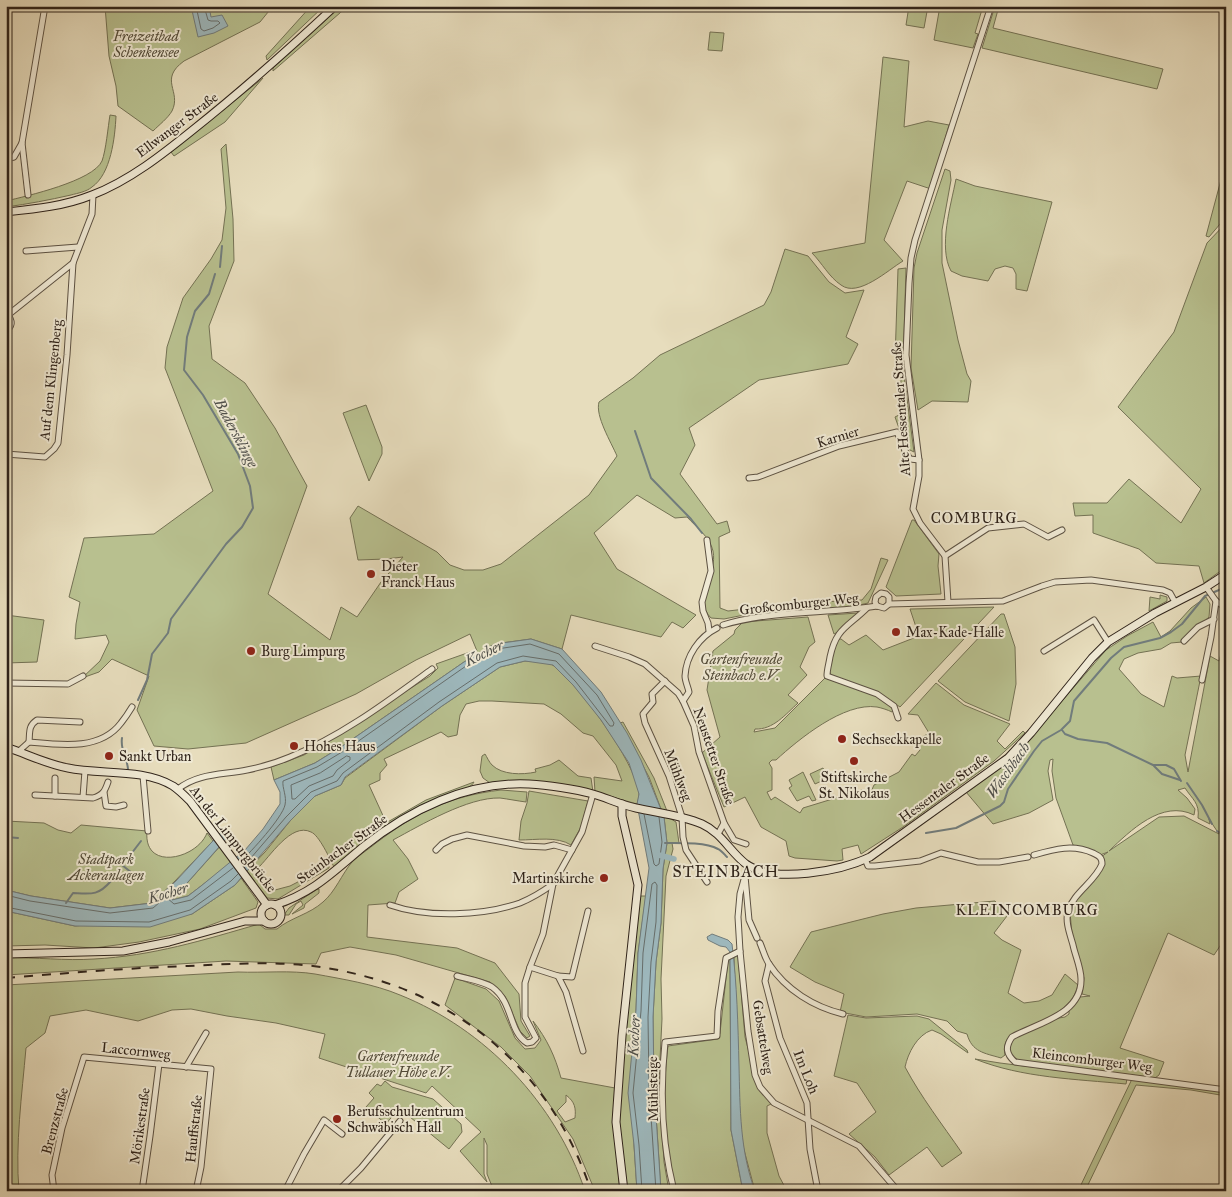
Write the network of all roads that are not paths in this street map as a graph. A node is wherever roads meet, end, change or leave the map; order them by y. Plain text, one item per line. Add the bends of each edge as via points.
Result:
1 (9, 6) edge
2 (45, 6) edge
3 (335, 6) edge
4 (991, 6) edge
5 (6, 14) edge
6 (22, 143) junction
7 (6, 159) edge
8 (28, 195) dead end
9 (93, 195) junction
10 (6, 212) edge
11 (78, 247) junction
12 (26, 251) dead end
13 (73, 263) junction
14 (7, 313) edge
15 (6, 332) edge
16 (6, 454) edge
17 (919, 460) junction
18 (749, 478) dead end
19 (1062, 530) dead end
20 (707, 540) dead end
21 (945, 556) junction
22 (1226, 574) edge
23 (1206, 587) junction
24 (1216, 601) junction
25 (948, 602) junction
26 (1175, 602) junction
27 (889, 604) junction
28 (877, 606) junction
29 (868, 607) junction
30 (1226, 608) edge
31 (1214, 619) junction
32 (723, 625) dead end
33 (717, 628) dead end
34 (709, 632) junction
35 (1184, 641) dead end
36 (1108, 642) junction
37 (595, 646) dead end
38 (1044, 651) dead end
39 (432, 668) dead end
40 (83, 676) dead end
41 (1202, 680) dead end
42 (665, 681) junction
43 (6, 683) edge
44 (683, 701) junction
45 (132, 707) dead end
46 (898, 718) dead end
47 (80, 722) dead end
48 (29, 742) junction
49 (6, 747) edge
50 (19, 751) junction
51 (85, 771) junction
52 (143, 776) junction
53 (55, 778) dead end
54 (108, 782) dead end
55 (178, 789) junction
56 (104, 792) junction
57 (593, 794) junction
58 (35, 795) dead end
59 (55, 796) junction
60 (83, 797) junction
61 (622, 804) junction
62 (124, 805) dead end
63 (634, 808) joint
64 (682, 817) junction
65 (724, 823) junction
66 (148, 831) dead end
67 (718, 834) junction
68 (746, 844) dead end
69 (436, 850) dead end
70 (572, 850) junction
71 (1034, 855) dead end
72 (1028, 857) dead end
73 (865, 859) junction
74 (749, 866) junction
75 (745, 876) junction
76 (707, 882) dead end
77 (553, 884) junction
78 (295, 899) junction
79 (390, 905) dead end
80 (268, 907) junction
81 (588, 911) dead end
82 (281, 913) junction
83 (245, 921) junction
84 (264, 921) junction
85 (738, 952) junction
86 (6, 954) edge
87 (769, 964) junction
88 (530, 966) junction
89 (457, 976) dead end
90 (558, 976) junction
91 (843, 1014) dead end
92 (206, 1033) dead end
93 (583, 1051) dead end
94 (84, 1057) joint
95 (159, 1064) junction
96 (186, 1067) junction
97 (211, 1069) joint
98 (1226, 1090) edge
99 (400, 1121) dead end
100 (809, 1121) junction
101 (342, 1134) dead end
102 (340, 1190) edge
103 (54, 1191) edge
104 (142, 1191) edge
105 (196, 1191) edge
106 (285, 1191) edge
107 (624, 1191) edge
108 (674, 1191) edge
109 (818, 1191) edge
110 (898, 1191) edge

1 - 5 main road
2 - 6 street
3 - 9 main road, Ellwanger Straße via 266,70 175,144 129,176
4 - 17 street, Alte Hessentaler Straße via 911,258 906,356
6 - 7 street via 14,157
6 - 8 street
9 - 10 main road, Ellwanger Straße via 49,207
9 - 11 street via 92,214
11 - 12 street
11 - 13 street
13 - 14 street
13 - 16 street, Auf dem Klingenberg via 58,443 45,457
14 - 15 street via 12,320
17 - 18 street, Karnier via 910,459 897,432 839,446
17 - 21 street, Alte Hessentaler Straße via 913,509
19 - 21 street via 1048,536 1024,524 988,528
20 - 34 street via 711,571 702,602
21 - 25 street
22 - 23 main road, Hessentaler Straße
23 - 24 street
23 - 26 main road, Hessentaler Straße
24 - 30 street
24 - 31 street
25 - 26 street, Großcomburger Weg via 1003,600 1055,582 1090,580 1163,590 1170,593
25 - 27 street, Großcomburger Weg
26 - 36 main road, Hessentaler Straße
27 - 28 street, Großcomburger Weg via 884,608
27 - 28 street, Großcomburger Weg via 889,597 881,593 876,597
28 - 29 street, Großcomburger Weg
29 - 32 street, Großcomburger Weg via 743,619
29 - 46 street via 835,639 828,676 878,694 894,706
31 - 35 street via 1198,627
31 - 41 street
33 - 34 street
34 - 44 street via 689,656 685,677 689,692
36 - 38 street via 1094,620
36 - 73 main road, Hessentaler Straße via 1008,758
37 - 42 street, Neustetter Straße via 645,664
39 - 55 street via 381,705 293,756 270,765 191,780
40 - 43 street via 68,684
42 - 44 street, Neustetter Straße
42 - 64 street, Mühlweg via 652,694 653,702 643,714
44 - 65 street, Neustetter Straße
45 - 48 street via 121,724 98,741 64,745
47 - 48 street via 38,720 32,724
48 - 50 street
49 - 50 main road
50 - 51 main road via 46,763
51 - 52 main road
51 - 60 street
52 - 55 main road
52 - 66 street
53 - 59 street
54 - 56 street
55 - 80 main road, An der Limpurgbrücke
56 - 60 street via 93,798
56 - 62 street via 106,806
57 - 61 main road, Steinbacher Straße
57 - 70 street via 582,832
57 - 78 main road, Steinbacher Straße via 529,784 468,791 425,807 380,834
58 - 59 street
59 - 60 street
61 - 63 main road, Steinbacher Straße
61 - 107 main road via 638,885 616,1122
63 - 64 main road, Hessentaler Straße
64 - 67 main road, Hessentaler Straße
64 - 76 street, Mühlweg via 686,850
65 - 67 street, Neustetter Straße
65 - 68 street via 734,840
67 - 74 main road, Hessentaler Straße
69 - 70 street via 452,839 467,835 524,846 554,845
70 - 77 street
71 - 98 street, Kleincomburger Weg via 1073,847 1099,856 1102,864 1072,902 1068,912 1068,925 1082,978 1079,994 1073,1004 1055,1017 1012,1038 1007,1049 1011,1058 1015,1062
72 - 73 street via 978,862 941,853 920,861 875,866 868,866
73 - 74 main road, Hessentaler Straße via 837,869 810,873 777,874
74 - 75 street, Gebsattelweg
75 - 85 street, Gebsattelweg via 739,909
75 - 87 street via 749,920
77 - 79 street via 518,904 459,914 436,914
77 - 88 street via 543,934
78 - 80 main road, Steinbacher Straße
78 - 82 main road, Steinbacher Straße
80 - 82 main road via 279,908
80 - 83 main road, Steinbacher Straße
80 - 84 main road via 261,916
81 - 90 street via 572,977
82 - 84 main road via 276,923
83 - 84 main road, Steinbacher Straße
83 - 86 main road, Steinbacher Straße via 123,951
85 - 100 street, Gebsattelweg via 748,1031 760,1087 774,1103
85 - 108 street, Mühlsteige via 726,958 717,1036 664,1042 662,1072 666,1148
87 - 91 street via 803,998
87 - 100 street, Im Loh via 766,981 771,1004 780,1038 807,1103
88 - 89 street via 525,983 524,1010 536,1038 527,1043 517,1035 504,1000 491,987
88 - 90 street
90 - 93 street via 566,992
92 - 96 street, Laccornweg
94 - 95 street, Laccornweg
94 - 103 street, Brenzstraße via 62,1128 52,1174
95 - 96 street, Laccornweg
95 - 104 street, Mörikestraße
96 - 97 street, Laccornweg
97 - 105 street, Hauffstraße
99 - 102 street
100 - 109 street, Im Loh via 810,1149
100 - 110 street, Gebsattelweg via 859,1146
101 - 106 street via 324,1120

